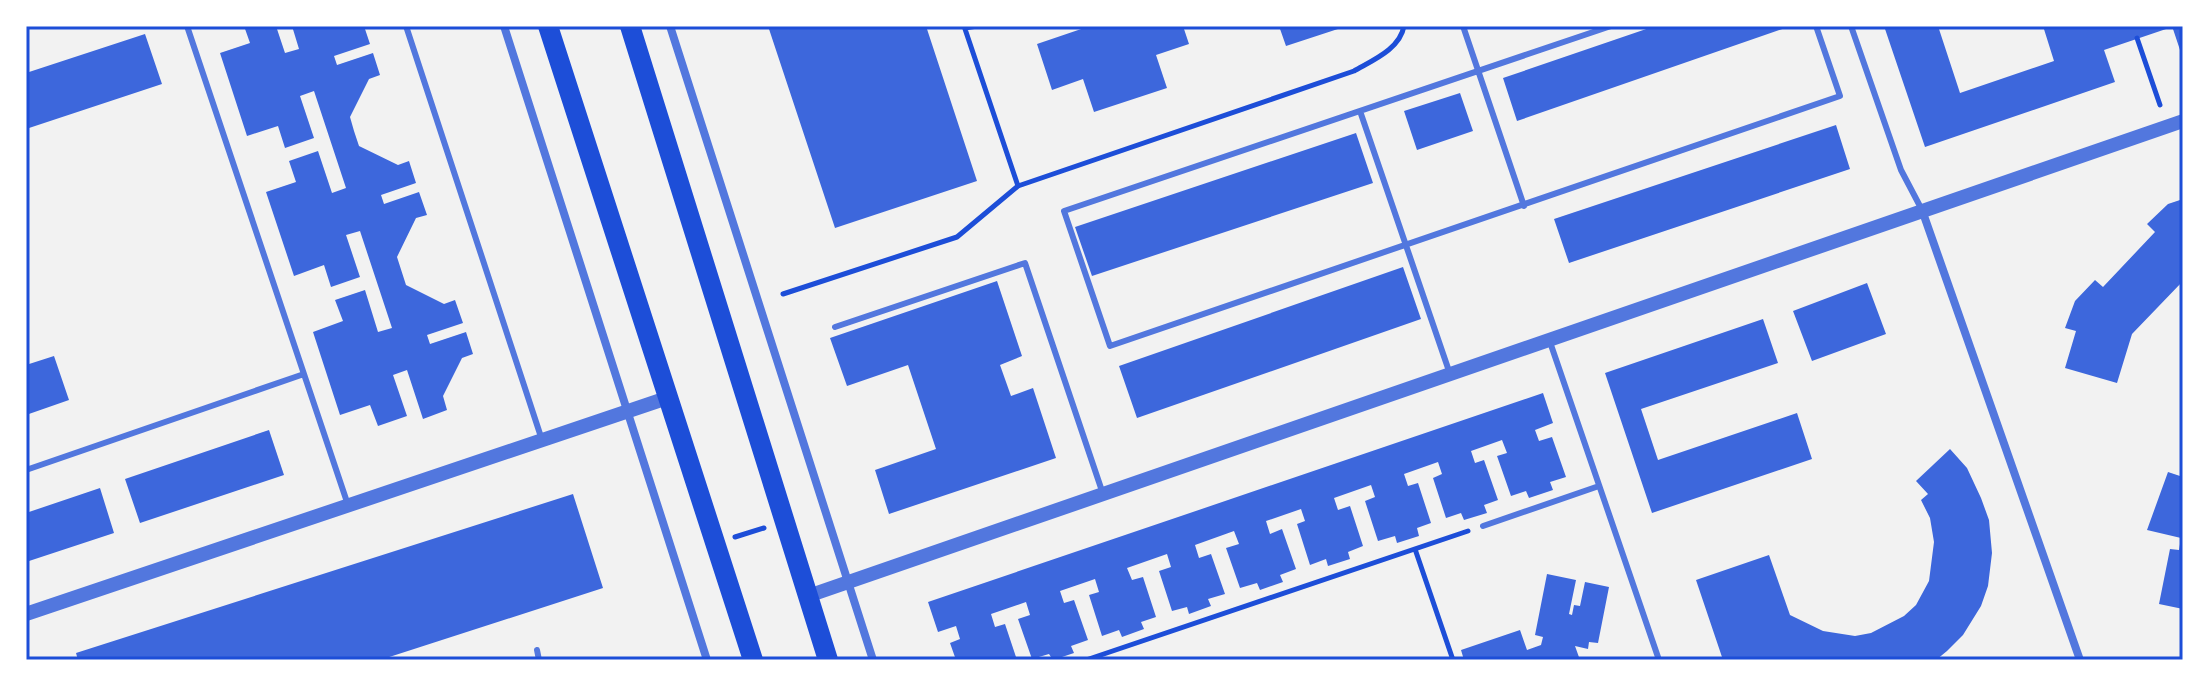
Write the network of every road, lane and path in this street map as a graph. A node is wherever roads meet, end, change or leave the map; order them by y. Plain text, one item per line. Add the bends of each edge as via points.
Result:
1 (187, 26) edge
2 (406, 26) edge
3 (504, 26) edge
4 (548, 26) edge
5 (630, 26) edge
6 (670, 26) edge
7 (977, 26) edge
8 (1404, 26) edge
9 (1463, 26) edge
10 (1611, 26) edge
11 (1816, 26) edge
12 (1851, 26) edge
13 (964, 27) edge
14 (2137, 38) dead end
15 (1478, 71) junction
16 (2160, 105) dead end
17 (1360, 111) junction
18 (2183, 121) edge
19 (1018, 186) junction
20 (1524, 206) junction
21 (1922, 210) junction
22 (1406, 245) junction
23 (783, 294) dead end
24 (835, 327) dead end
25 (1549, 340) junction
26 (304, 374) junction
27 (1450, 374) junction
28 (670, 397) junction
29 (628, 411) junction
30 (542, 440) junction
31 (26, 470) edge
32 (1599, 486) junction
33 (1103, 494) junction
34 (348, 505) junction
35 (1483, 526) joint
36 (1415, 549) junction
37 (848, 583) junction
38 (808, 596) junction
39 (26, 614) edge
40 (537, 650) dead end
41 (539, 660) edge
42 (707, 660) edge
43 (753, 660) edge
44 (828, 660) edge
45 (873, 660) edge
46 (1086, 660) edge
47 (1453, 660) edge
48 (1659, 660) edge
49 (2080, 660) edge

1 - 26 lane
2 - 30 lane
3 - 29 street
4 - 28 main road
5 - 38 main road
6 - 37 street
7 - 13 path
8 - 19 path via 1395,45 1354,71
9 - 15 lane
10 - 15 lane
11 - 20 lane via 1840,96
12 - 21 lane via 1901,170
13 - 19 path
14 - 16 path
15 - 17 lane
15 - 20 lane
17 - 22 lane
17 - 22 lane via 1064,211 1110,346
18 - 21 street
19 - 23 path via 957,237
20 - 22 lane
21 - 25 street
21 - 49 street
22 - 27 lane
24 - 33 lane via 1025,263
25 - 27 street
25 - 32 lane
26 - 31 lane
26 - 34 lane
27 - 33 street
28 - 29 street
28 - 43 main road
29 - 30 street
29 - 42 street
30 - 34 street
32 - 35 lane
32 - 48 lane
33 - 37 street
34 - 39 street
35 - 36 path
36 - 46 path
36 - 47 path
37 - 38 street
37 - 45 street
38 - 44 main road
40 - 41 lane

